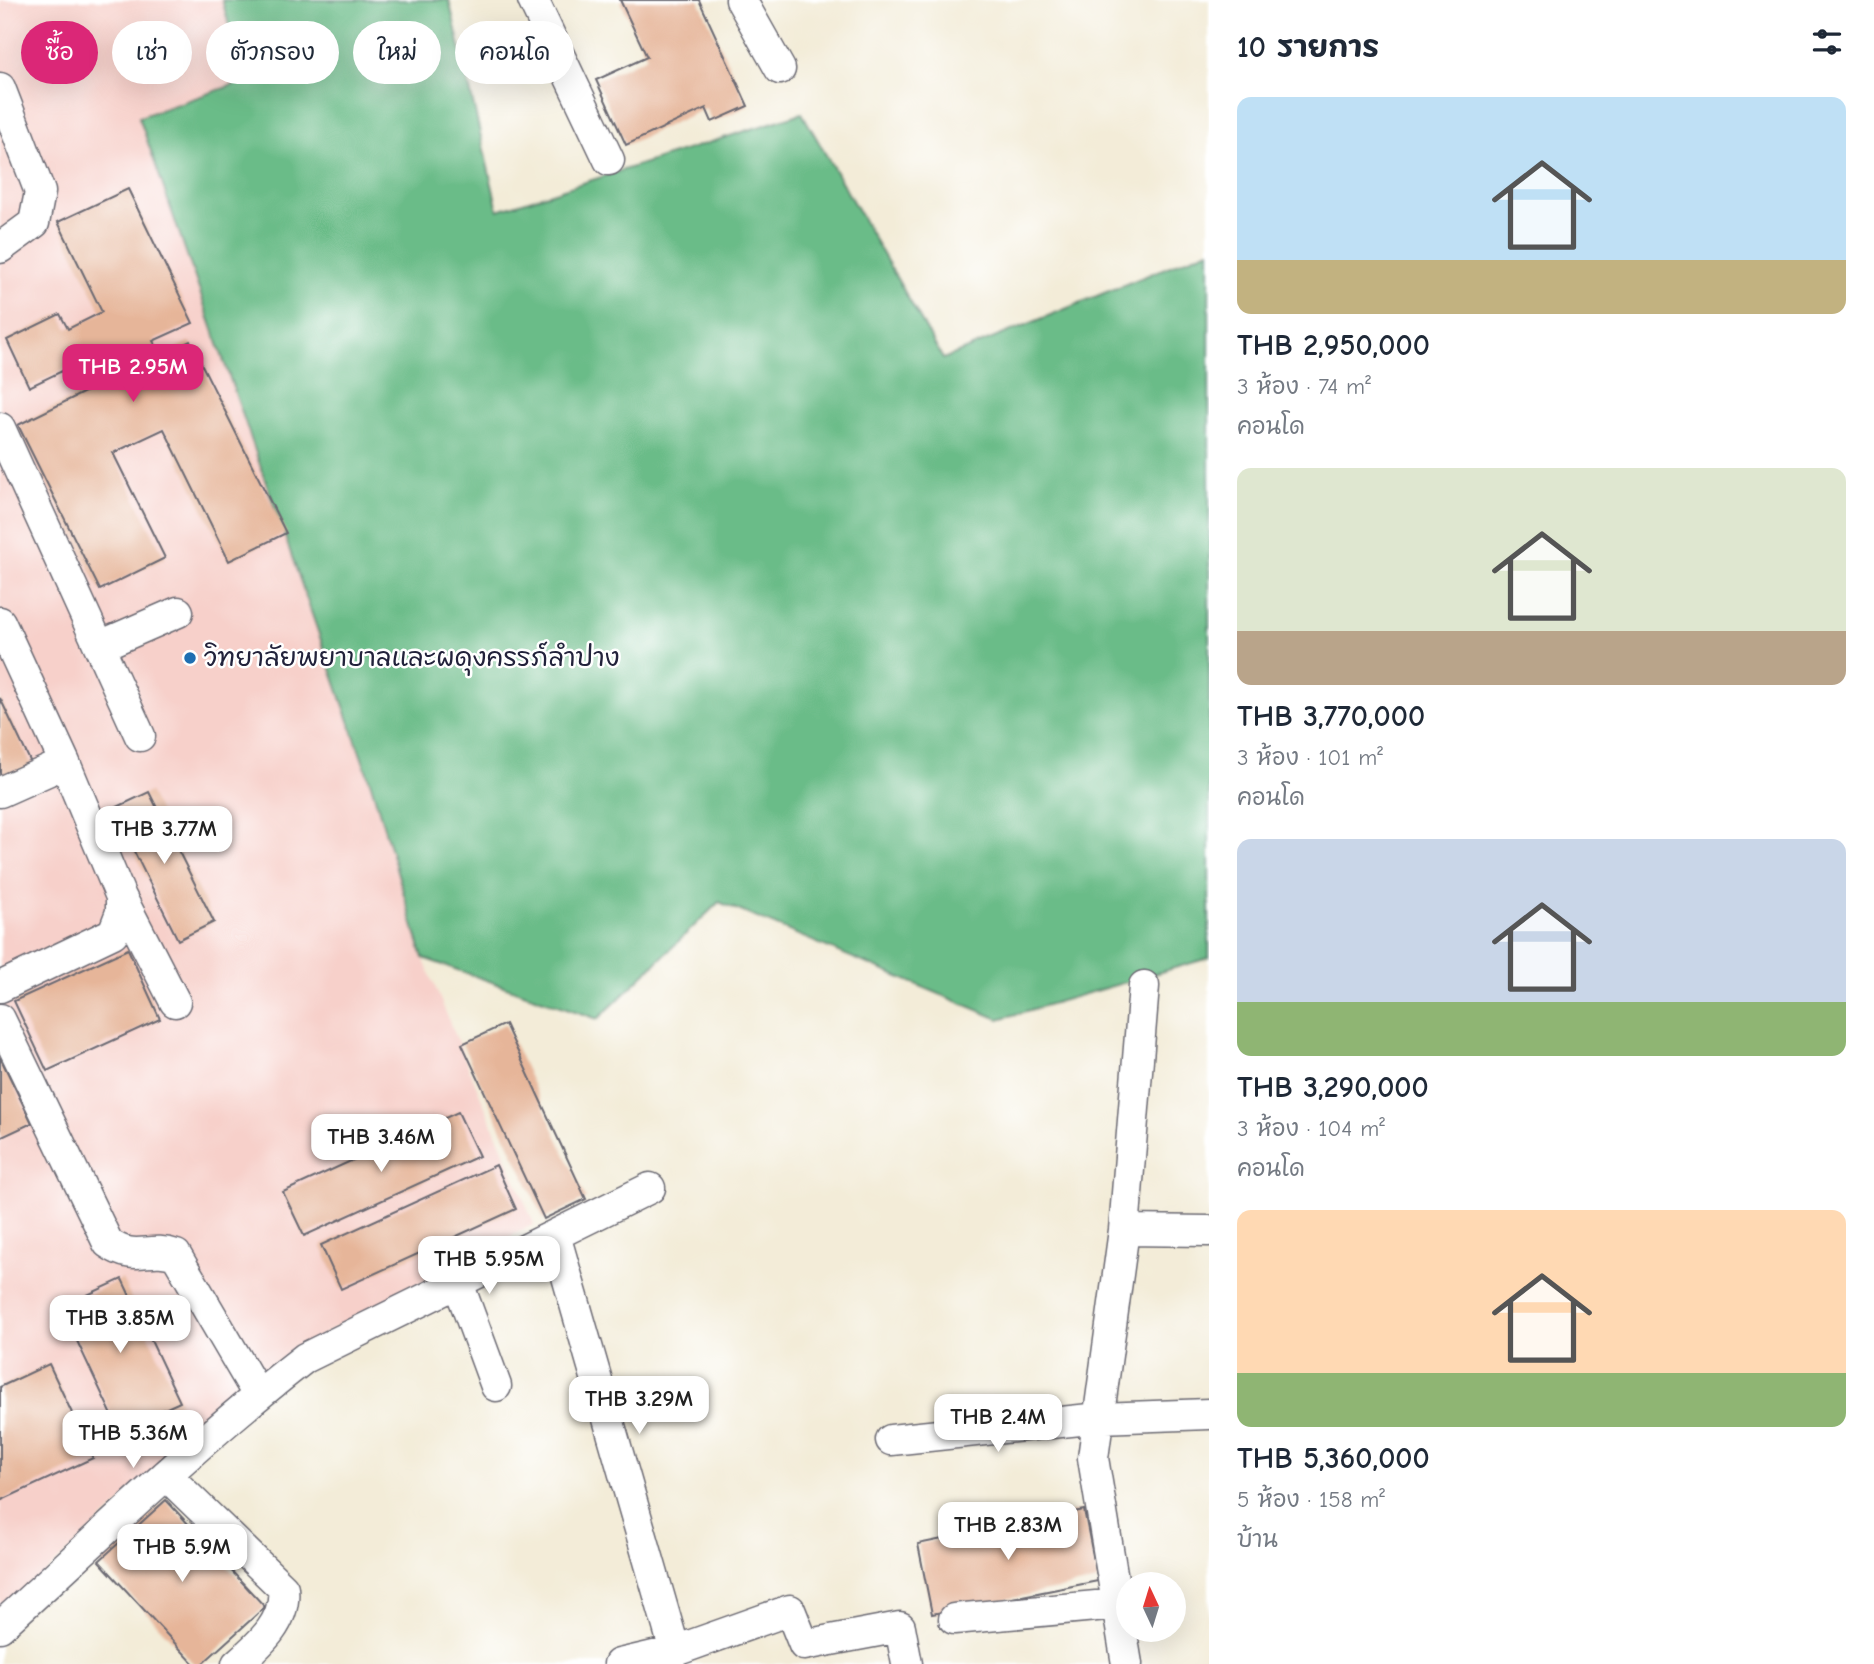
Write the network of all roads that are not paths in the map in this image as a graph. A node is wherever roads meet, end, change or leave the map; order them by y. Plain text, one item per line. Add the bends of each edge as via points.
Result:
1 (533, 0) edge
2 (741, 0) edge
3 (780, 69) dead end
4 (0, 88) edge
5 (609, 160) dead end
6 (0, 248) edge
7 (0, 428) edge
8 (178, 612) dead end
9 (0, 622) edge
10 (100, 646) junction
11 (140, 736) dead end
12 (65, 764) junction
13 (0, 792) edge
14 (121, 897) junction
15 (1144, 986) dead end
16 (0, 987) edge
17 (175, 1002) dead end
18 (0, 1019) edge
19 (650, 1188) dead end
20 (1125, 1230) junction
21 (1209, 1231) edge
22 (555, 1236) junction
23 (458, 1283) junction
24 (496, 1386) dead end
25 (258, 1395) junction
26 (1209, 1414) edge
27 (1099, 1418) junction
28 (891, 1440) dead end
29 (166, 1475) junction
30 (1116, 1593) edge
31 (1116, 1605) edge
32 (954, 1619) dead end
33 (0, 1627) edge
34 (1124, 1642) edge
35 (675, 1651) junction
36 (237, 1664) edge
37 (619, 1664) edge
38 (906, 1664) edge
39 (1127, 1664) edge

1 - 5 street
2 - 3 street
4 - 6 street via 40,192 34,223
7 - 10 street
8 - 10 street
9 - 12 street
10 - 11 street
12 - 13 street
12 - 14 street
14 - 16 street via 113,933
14 - 17 street
15 - 20 street
18 - 25 street via 107,1243 121,1253 165,1251 176,1255
19 - 22 street
20 - 21 street
20 - 27 street
22 - 23 street
22 - 35 street
23 - 24 street
23 - 25 street via 305,1358
25 - 29 street
26 - 27 street
27 - 28 street
27 - 30 street via 1093,1458
29 - 33 street
29 - 36 street via 283,1588 285,1602 278,1619 264,1640
31 - 32 street
34 - 39 street
35 - 37 street
35 - 38 street via 790,1610 804,1645 901,1627

